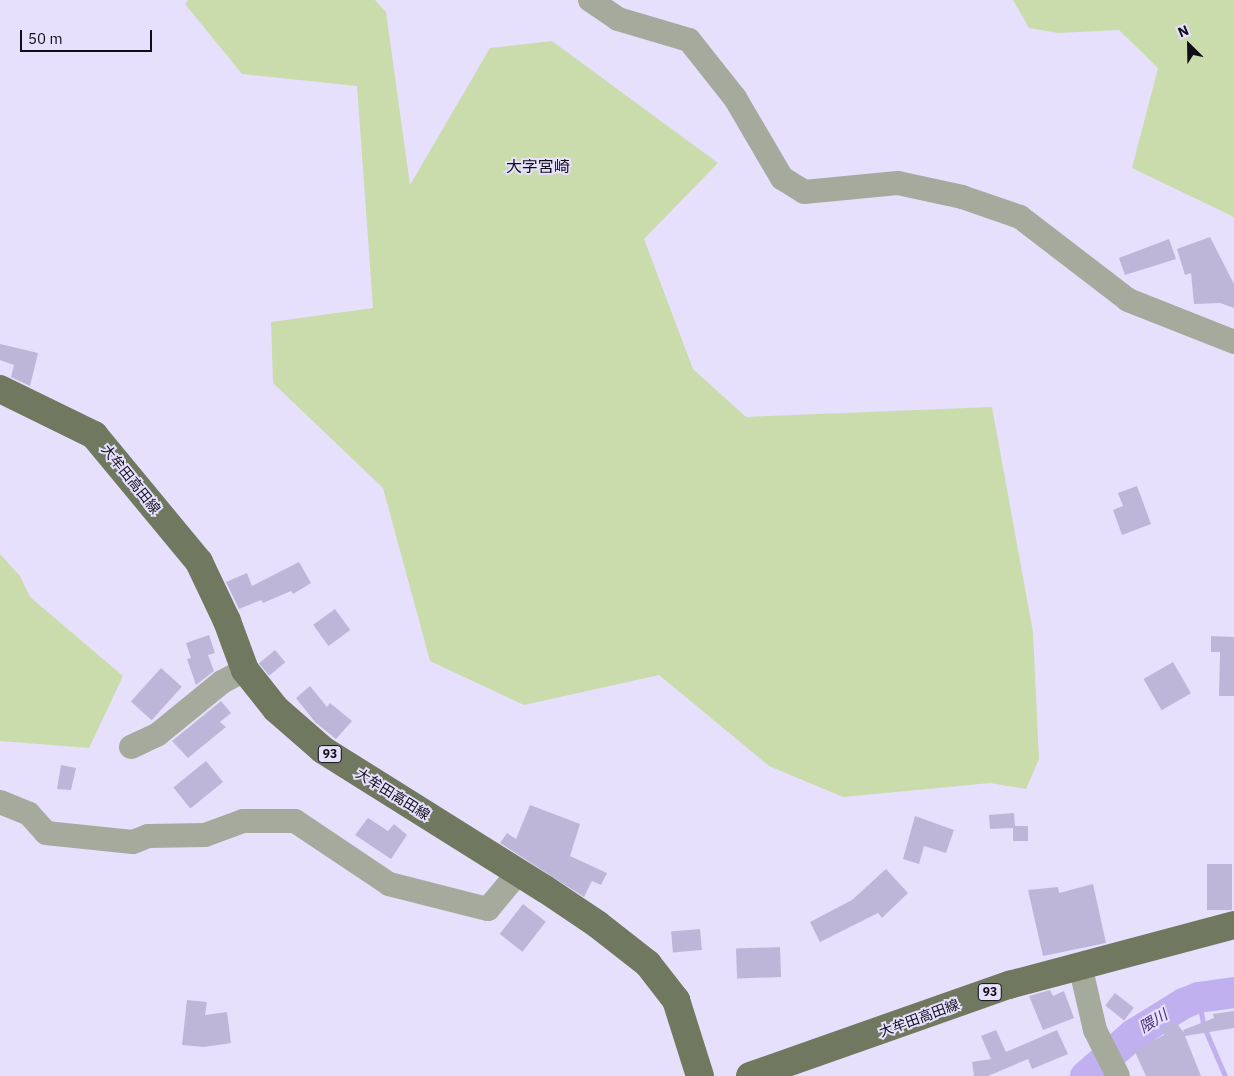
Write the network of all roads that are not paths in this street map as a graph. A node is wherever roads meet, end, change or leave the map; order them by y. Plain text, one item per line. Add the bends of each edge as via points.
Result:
1 (590, 0) edge
2 (1234, 342) edge
3 (0, 389) edge
4 (245, 670) junction
5 (131, 747) dead end
6 (0, 802) edge
7 (518, 873) junction
8 (1234, 925) edge
9 (1080, 965) junction
10 (1110, 1062) edge
11 (700, 1076) edge
12 (750, 1076) edge

1 - 2 street via 618,19 689,40 735,98 782,178 804,192 898,183 962,197 1020,217 1128,300
3 - 4 main road, 大牟田高田線 / 93 via 94,435 199,562 227,621
4 - 5 street via 222,682 157,735
4 - 7 main road, 大牟田高田線 / 93 via 276,709 323,750
6 - 7 street via 29,814 46,834 133,842 148,836 205,835 243,822 295,821 389,884 488,909
7 - 11 main road, 大牟田高田線 / 93 via 597,924 648,964 676,1000
8 - 9 main road, 大牟田高田線 / 93
9 - 10 street via 1095,1030
9 - 12 main road, 大牟田高田線 / 93 via 1009,985

